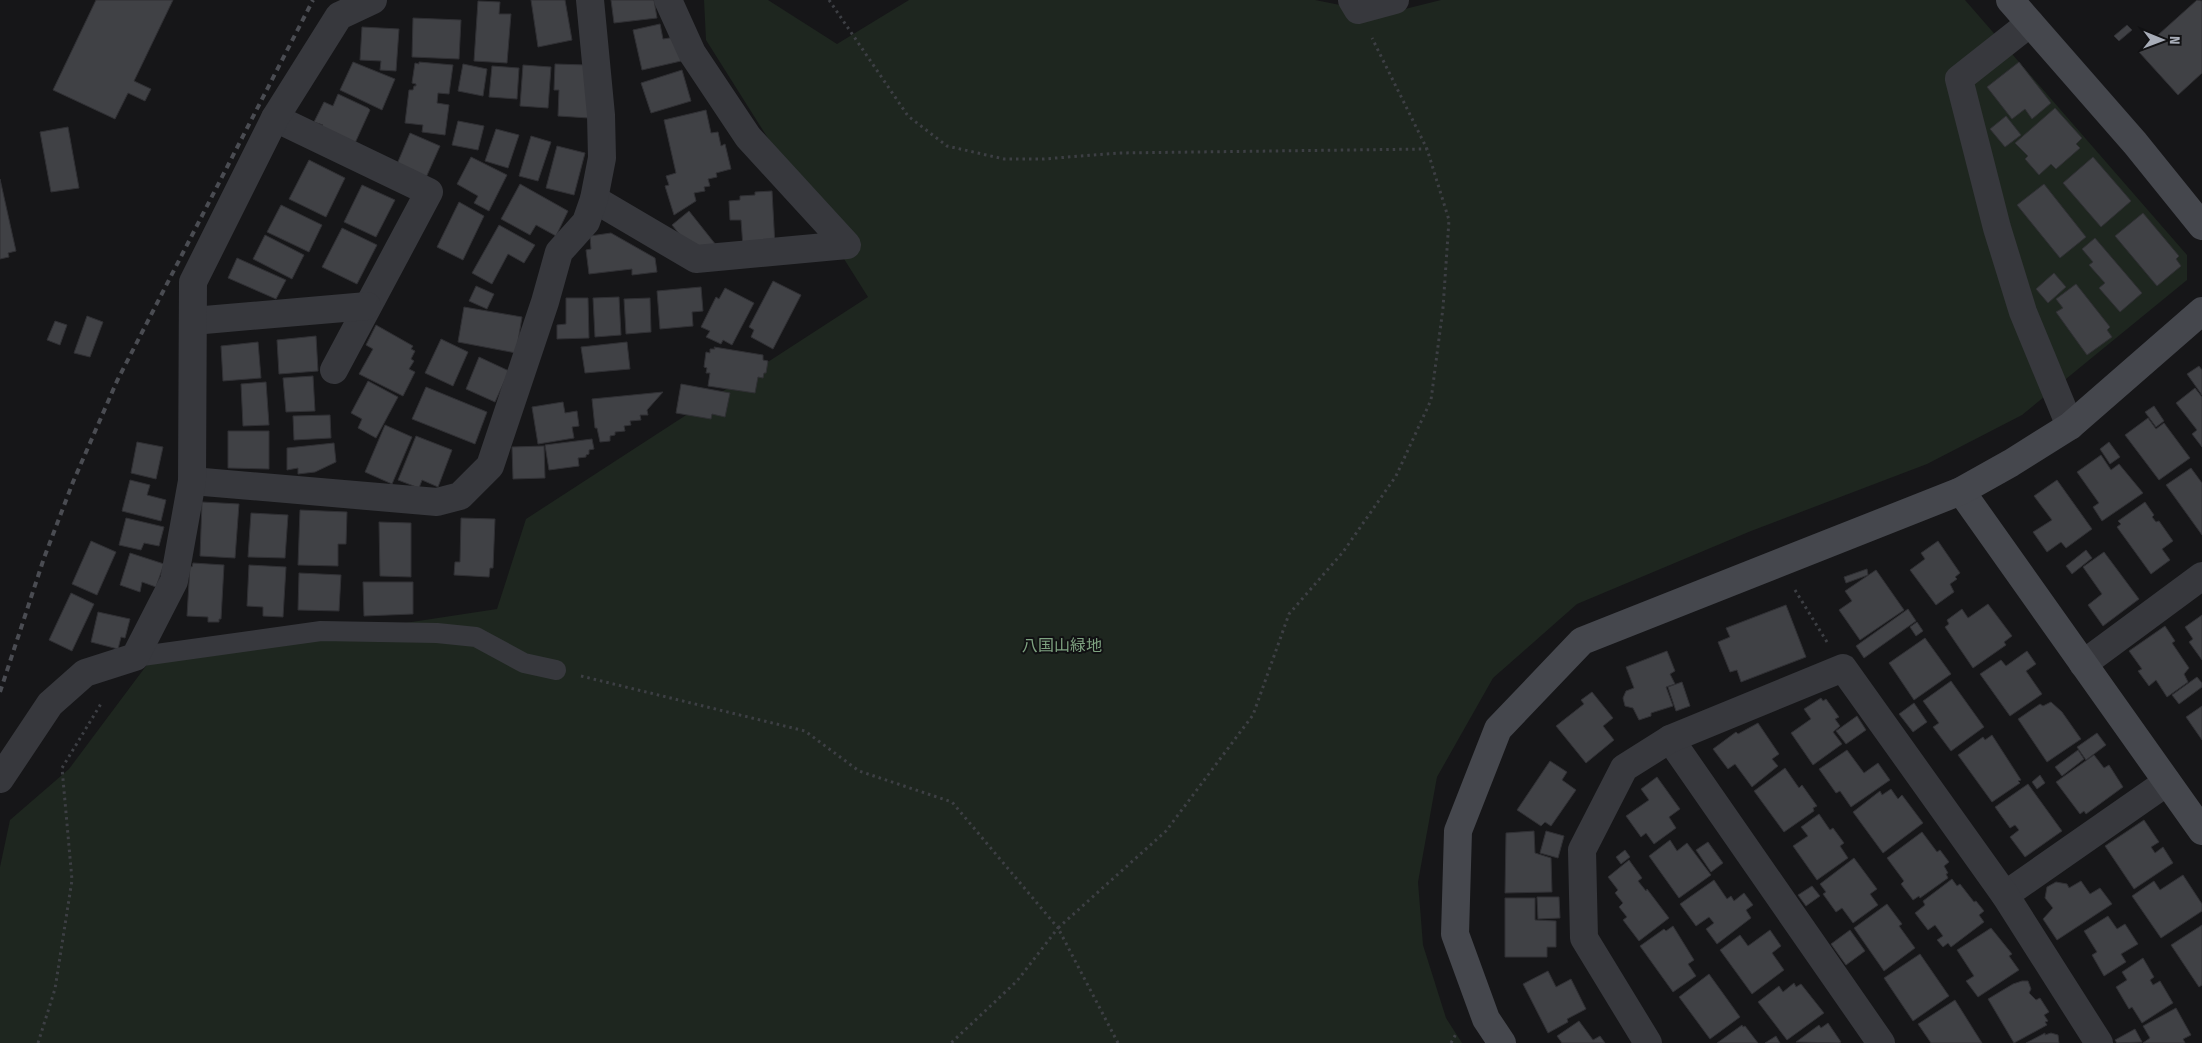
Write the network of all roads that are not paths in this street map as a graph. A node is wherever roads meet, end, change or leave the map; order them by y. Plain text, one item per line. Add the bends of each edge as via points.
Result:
1 (373, 0) edge
2 (590, 0) edge
3 (668, 0) edge
4 (1396, 0) edge
5 (2010, 0) edge
6 (1355, 5) edge
7 (2030, 23) junction
8 (275, 118) junction
9 (594, 199) junction
10 (2202, 226) edge
11 (367, 306) junction
12 (2202, 311) edge
13 (193, 321) junction
14 (334, 370) dead end
15 (2070, 426) junction
16 (192, 481) junction
17 (1961, 491) junction
18 (2202, 576) edge
19 (131, 659) junction
20 (2083, 664) junction
21 (556, 670) road end
22 (1670, 739) junction
23 (0, 779) edge
24 (2167, 782) junction
25 (2202, 831) edge
26 (2005, 895) junction
27 (1502, 1043) edge
28 (1648, 1043) edge
29 (1881, 1043) edge
30 (2099, 1043) edge

1 - 8 street via 339,16
2 - 9 street via 602,158
3 - 9 street via 692,54 748,137 847,246 696,260
4 - 6 street
5 - 7 street
7 - 10 street via 2135,143
7 - 15 street via 1959,79 1997,228 2023,312
8 - 11 street via 429,192
8 - 13 street via 193,282
9 - 16 street via 586,222 559,252 490,466 460,496 437,502
11 - 13 street
11 - 14 street
12 - 15 street
13 - 16 street
15 - 17 street
16 - 19 street via 174,581
17 - 20 street
17 - 27 street via 1582,641 1498,729 1458,831 1455,934 1486,1019
18 - 20 street
19 - 21 lane via 321,631 437,633 476,638 524,663
19 - 23 street via 85,673 50,704
20 - 24 street
22 - 26 street via 1843,668
22 - 28 street via 1624,768 1582,850 1584,938
22 - 29 street
24 - 25 street
24 - 26 street
26 - 30 street

